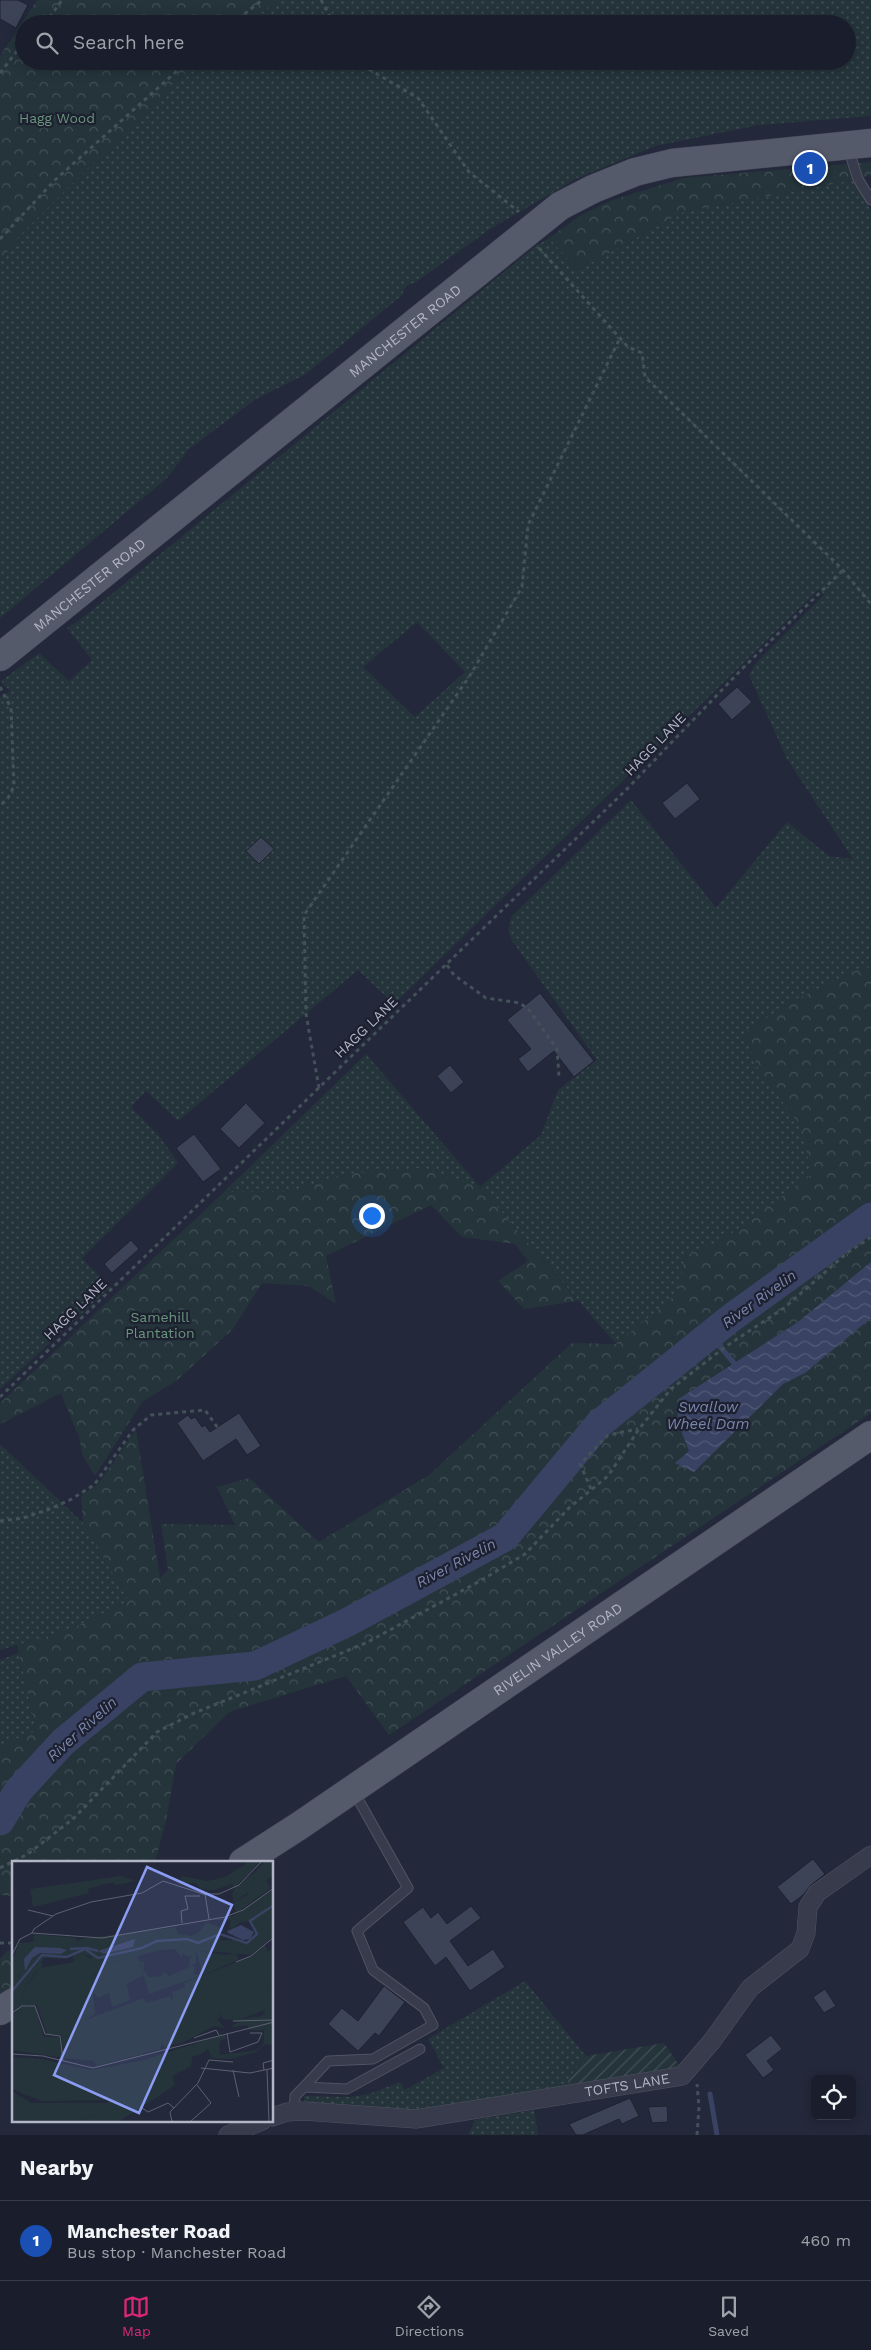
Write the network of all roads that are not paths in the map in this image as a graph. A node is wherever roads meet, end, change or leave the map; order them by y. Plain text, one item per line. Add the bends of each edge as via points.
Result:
1 (859, 145) edge
2 (871, 200) edge
3 (0, 657) edge
4 (871, 1435) edge
5 (352, 1789) junction
6 (871, 1855) edge
7 (244, 1861) edge
8 (12, 2003) edge
9 (0, 2012) edge
10 (420, 2049) dead end
11 (304, 2087) junction
12 (294, 2112) junction
13 (274, 2117) edge
14 (260, 2122) edge
15 (228, 2135) edge

1 - 2 lane via 858,179
1 - 3 main road, MANCHESTER ROAD via 672,163 635,172 594,188 524,221
4 - 5 main road, RIVELIN VALLEY ROAD
5 - 7 main road, RIVELIN VALLEY ROAD
5 - 11 lane via 408,1888 357,1931 373,1970 424,2008 433,2025 373,2059 328,2061
6 - 12 street, TOFTS LANE via 817,1893 808,1907 806,1933 800,1949 750,1988 682,2076 416,2119
8 - 9 main road
10 - 11 lane via 347,2090
11 - 12 lane via 294,2096
12 - 13 street, TOFTS LANE
14 - 15 street

